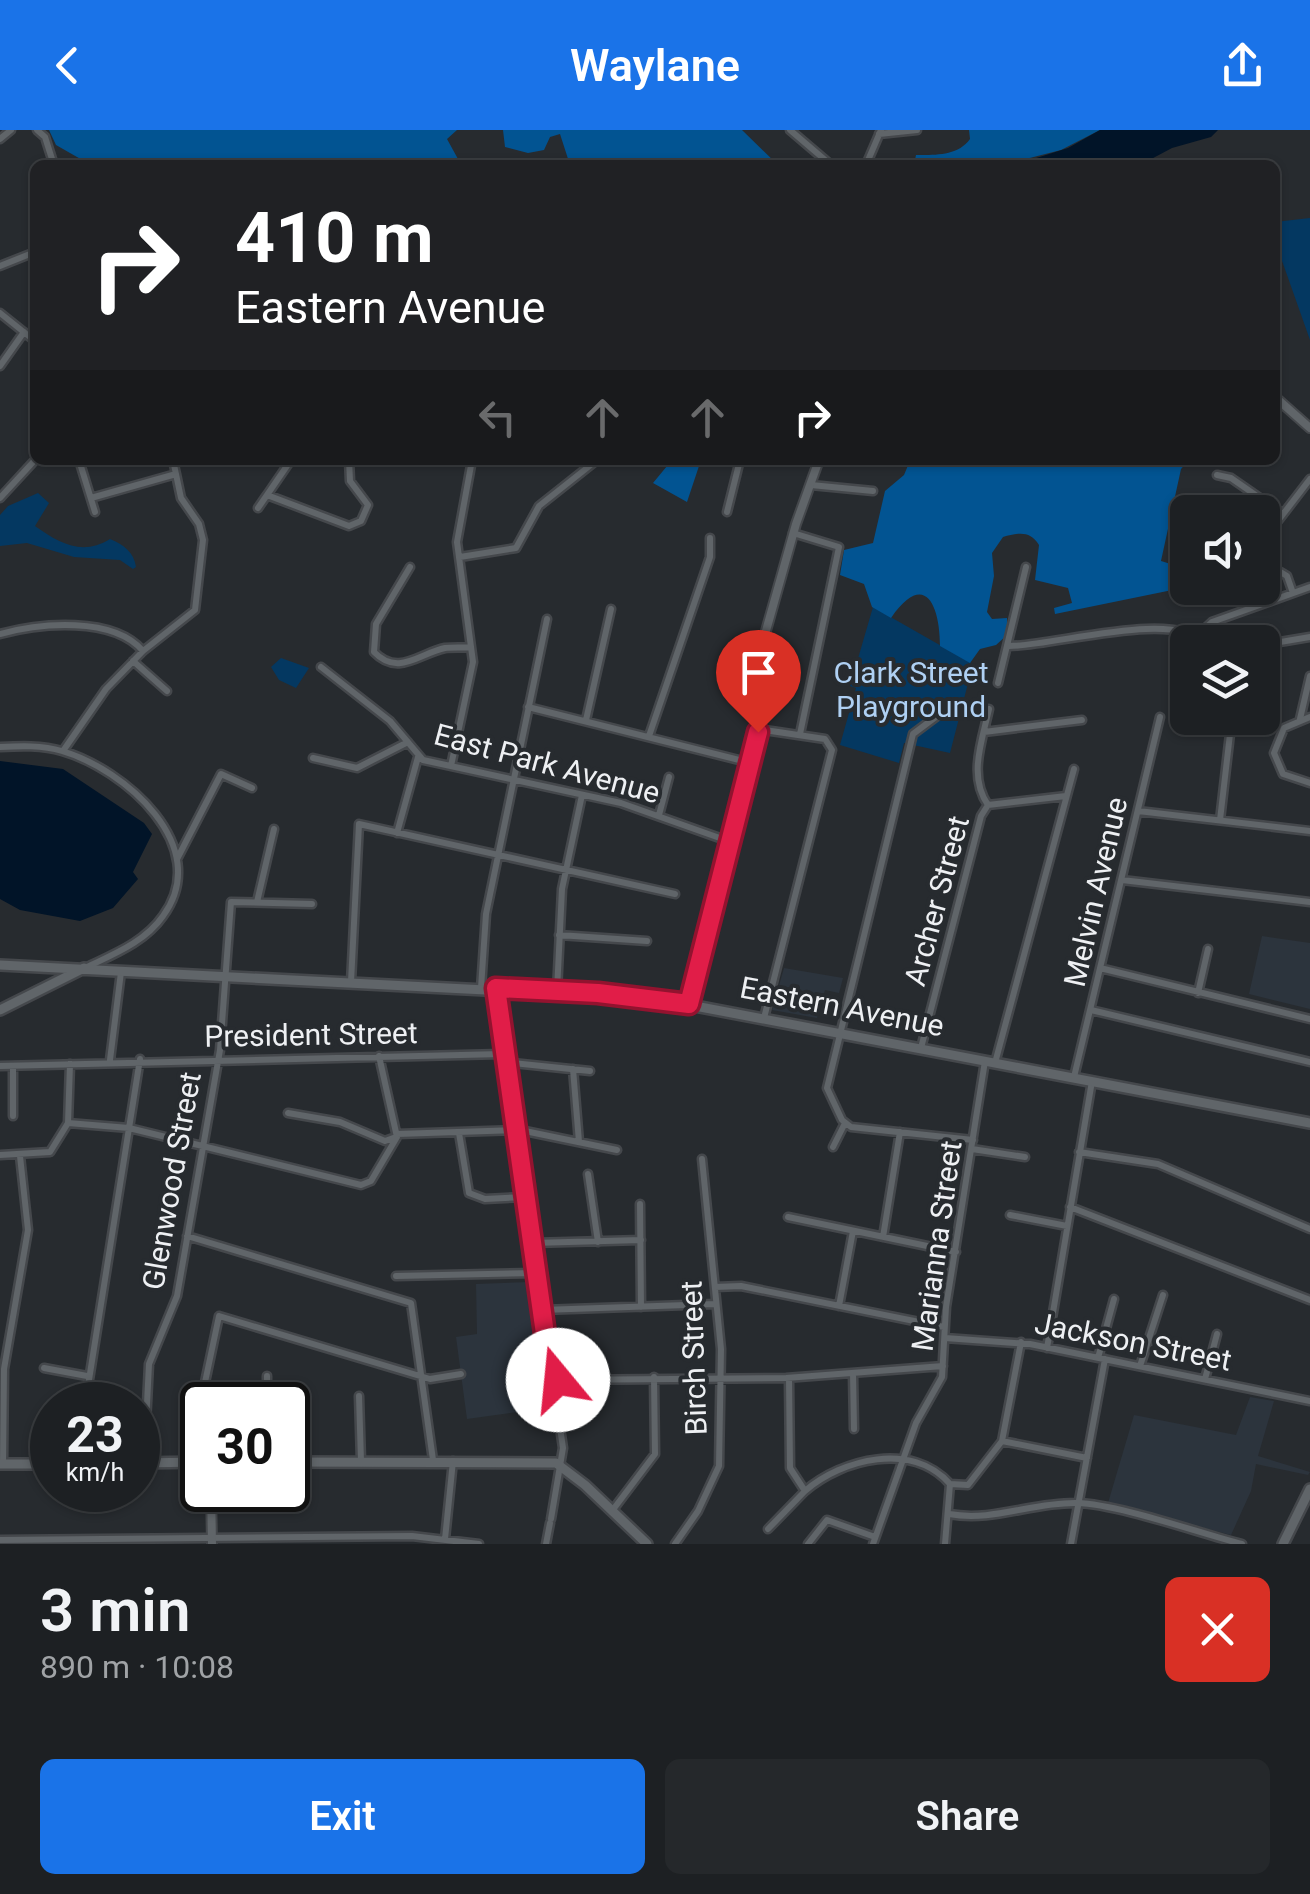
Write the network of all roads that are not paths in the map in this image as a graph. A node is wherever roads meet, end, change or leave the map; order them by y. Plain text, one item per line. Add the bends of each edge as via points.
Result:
1 (11, 130) edge
2 (37, 130) edge
3 (790, 130) edge
4 (917, 130) edge
5 (880, 132) edge
6 (0, 139) edge
7 (52, 159) dead end
8 (825, 160) edge
9 (868, 160) edge
10 (30, 254) edge
11 (0, 266) edge
12 (0, 313) edge
13 (24, 332) junction
14 (30, 337) edge
15 (0, 366) edge
16 (1280, 401) edge
17 (1310, 428) edge
18 (30, 465) edge
19 (81, 465) edge
20 (174, 465) edge
21 (288, 465) edge
22 (349, 465) edge
23 (471, 465) edge
24 (590, 465) edge
25 (739, 465) edge
26 (817, 465) edge
27 (176, 474) junction
28 (1217, 475) dead end
29 (1310, 479) edge
30 (811, 485) junction
31 (873, 491) dead end
32 (267, 495) junction
33 (0, 498) edge
34 (91, 498) junction
35 (258, 508) dead end
36 (95, 512) dead end
37 (726, 512) dead end
38 (1283, 514) junction
39 (1280, 519) edge
40 (793, 533) junction
41 (710, 538) dead end
42 (460, 557) junction
43 (410, 567) dead end
44 (1026, 567) dead end
45 (1280, 572) edge
46 (1310, 587) edge
47 (1293, 593) junction
48 (611, 609) dead end
49 (547, 619) dead end
50 (1210, 625) edge
51 (0, 634) edge
52 (1170, 634) edge
53 (1310, 637) edge
54 (1280, 642) edge
55 (1009, 646) junction
56 (471, 648) junction
57 (143, 651) junction
58 (133, 661) junction
59 (320, 667) dead end
60 (1310, 676) edge
61 (998, 684) dead end
62 (167, 691) dead end
63 (528, 707) junction
64 (990, 709) dead end
65 (945, 710) dead end
66 (1160, 717) dead end
67 (1310, 718) edge
68 (1300, 719) junction
69 (586, 720) junction
70 (1082, 720) dead end
71 (758, 729) junction
72 (984, 732) junction
73 (800, 734) junction
74 (1230, 735) edge
75 (649, 736) junction
76 (408, 742) junction
77 (0, 747) edge
78 (63, 751) junction
79 (313, 758) dead end
80 (418, 758) junction
81 (751, 763) junction
82 (451, 766) junction
83 (1074, 769) dead end
84 (670, 777) dead end
85 (513, 780) junction
86 (1310, 783) edge
87 (252, 788) dead end
88 (582, 795) junction
89 (1066, 796) junction
90 (988, 806) junction
91 (1138, 811) junction
92 (659, 815) junction
93 (1220, 820) junction
94 (274, 829) dead end
95 (1310, 830) edge
96 (397, 833) junction
97 (731, 842) junction
98 (499, 856) junction
99 (176, 860) junction
100 (565, 869) junction
101 (1122, 880) junction
102 (675, 894) dead end
103 (256, 902) junction
104 (1310, 902) edge
105 (312, 904) dead end
106 (559, 935) junction
107 (647, 941) dead end
108 (1208, 949) dead end
109 (0, 965) edge
110 (87, 967) junction
111 (1100, 968) junction
112 (122, 972) junction
113 (226, 976) junction
114 (351, 982) junction
115 (481, 988) junction
116 (496, 988) junction
117 (557, 991) junction
118 (1198, 993) junction
119 (689, 1004) junction
120 (0, 1010) edge
121 (1091, 1010) junction
122 (764, 1018) junction
123 (1310, 1019) edge
124 (839, 1032) junction
125 (921, 1048) junction
126 (379, 1056) junction
127 (503, 1058) junction
128 (140, 1059) junction
129 (110, 1060) junction
130 (218, 1060) junction
131 (990, 1062) junction
132 (1310, 1062) edge
133 (70, 1064) junction
134 (0, 1066) edge
135 (13, 1066) junction
136 (574, 1069) junction
137 (590, 1071) dead end
138 (1074, 1078) junction
139 (1092, 1081) junction
140 (288, 1113) dead end
141 (12, 1116) dead end
142 (68, 1123) junction
143 (1310, 1123) edge
144 (845, 1124) junction
145 (129, 1128) junction
146 (515, 1130) junction
147 (900, 1132) junction
148 (459, 1133) junction
149 (397, 1135) junction
150 (580, 1142) junction
151 (973, 1145) junction
152 (203, 1146) junction
153 (833, 1147) dead end
154 (616, 1150) dead end
155 (1078, 1152) junction
156 (0, 1156) edge
157 (20, 1156) junction
158 (1025, 1157) dead end
159 (702, 1159) dead end
160 (588, 1174) dead end
161 (525, 1197) junction
162 (640, 1204) dead end
163 (1070, 1207) junction
164 (1010, 1215) dead end
165 (788, 1217) dead end
166 (1067, 1226) junction
167 (1310, 1229) edge
168 (853, 1231) junction
169 (187, 1236) junction
170 (883, 1237) junction
171 (641, 1240) junction
172 (598, 1242) junction
173 (532, 1244) junction
174 (956, 1252) junction
175 (536, 1273) junction
176 (396, 1276) dead end
177 (714, 1287) junction
178 (1163, 1295) dead end
179 (1114, 1299) dead end
180 (1310, 1300) edge
181 (716, 1304) junction
182 (839, 1306) junction
183 (641, 1307) junction
184 (542, 1310) junction
185 (944, 1327) junction
186 (1218, 1334) dead end
187 (945, 1338) junction
188 (1020, 1342) junction
189 (1047, 1348) junction
190 (1101, 1358) junction
191 (944, 1366) junction
192 (1140, 1366) junction
193 (44, 1368) dead end
194 (853, 1373) junction
195 (461, 1374) dead end
196 (87, 1376) junction
197 (267, 1376) dead end
198 (424, 1376) junction
199 (721, 1376) junction
200 (654, 1377) junction
201 (789, 1378) junction
202 (1205, 1379) junction
203 (552, 1380) junction
204 (87, 1382) edge
205 (147, 1382) edge
206 (205, 1382) edge
207 (267, 1382) edge
208 (2, 1394) edge
209 (359, 1396) dead end
210 (1310, 1401) edge
211 (854, 1429) dead end
212 (1002, 1442) junction
213 (1087, 1458) junction
214 (433, 1460) junction
215 (454, 1460) junction
216 (902, 1460) junction
217 (361, 1461) junction
218 (310, 1462) edge
219 (2, 1464) edge
220 (30, 1464) edge
221 (562, 1466) junction
222 (950, 1484) junction
223 (1310, 1489) edge
224 (805, 1492) junction
225 (1078, 1502) junction
226 (1306, 1505) edge
227 (612, 1511) junction
228 (211, 1512) edge
229 (949, 1514) junction
230 (768, 1529) dead end
231 (444, 1539) junction
232 (0, 1540) edge
233 (874, 1540) edge
234 (212, 1541) edge
235 (479, 1544) edge
236 (546, 1544) edge
237 (647, 1544) edge
238 (674, 1544) edge
239 (808, 1544) edge
240 (944, 1544) edge
241 (1070, 1544) edge
242 (1242, 1544) edge
243 (1283, 1544) edge

1 - 6 street
2 - 7 street
3 - 8 street
4 - 5 street
5 - 9 street
10 - 11 street
12 - 13 street
13 - 14 street
13 - 15 street
16 - 17 street
18 - 33 street
19 - 34 street
20 - 27 street
21 - 32 street
22 - 32 street via 350,481 366,498 366,516 349,526
23 - 42 street
24 - 42 street via 539,506 516,548
25 - 37 street
26 - 30 street
27 - 34 street
27 - 57 street via 181,498 202,531 200,594 192,615
28 - 38 street
29 - 38 street
30 - 31 street
30 - 40 street
32 - 35 street
34 - 36 street
38 - 39 street
40 - 71 street via 753,681
40 - 73 street via 839,547
41 - 75 street via 710,556
42 - 56 street
43 - 56 street via 376,624 374,652 401,664 447,648
44 - 55 street
45 - 47 street
46 - 47 street
47 - 50 street
48 - 69 street
49 - 63 street
51 - 57 street via 34,625 99,630 124,635
52 - 55 street via 1138,629
53 - 54 street
55 - 61 street
56 - 82 street
57 - 58 street
58 - 62 street
58 - 78 street
59 - 76 street, East Park Avenue
60 - 68 street
63 - 69 street
63 - 85 street
64 - 72 street, Archer Street
65 - 124 street via 913,734
66 - 91 street, Melvin Avenue
67 - 68 street
68 - 86 street via 1281,732 1275,758 1288,778
69 - 75 street
70 - 72 street
71 - 73 street
71 - 81 street
72 - 90 street, Archer Street via 977,766
73 - 122 street via 830,741 830,760
74 - 93 street
75 - 81 street
76 - 79 street via 356,768
76 - 80 street, East Park Avenue
77 - 78 street
78 - 99 street via 151,808 168,830
80 - 82 street, East Park Avenue
80 - 96 street
81 - 97 street
82 - 85 street, East Park Avenue
83 - 89 street, Marianna Street
84 - 92 street
85 - 88 street, East Park Avenue
85 - 98 street
87 - 99 street via 222,774
88 - 92 street, East Park Avenue
88 - 100 street
89 - 90 street
89 - 131 street, Marianna Street
90 - 125 street, Archer Street
91 - 93 street
91 - 101 street, Melvin Avenue
92 - 97 street, East Park Avenue
93 - 95 street
94 - 103 street
96 - 98 street
96 - 114 street via 359,824
97 - 119 street
98 - 100 street
98 - 115 street via 484,921
99 - 110 street via 175,886 162,919 134,943
100 - 102 street
100 - 106 street
101 - 104 street
101 - 111 street, Melvin Avenue
103 - 105 street
103 - 113 street, Glenwood Street via 231,902
106 - 107 street
106 - 117 street
108 - 118 street
109 - 110 main road, Eastern Avenue
110 - 112 main road, Eastern Avenue
110 - 120 main road
111 - 118 street
111 - 121 street, Melvin Avenue
112 - 113 main road, Eastern Avenue
112 - 129 street
113 - 114 main road, Eastern Avenue
113 - 130 street, Glenwood Street
114 - 115 main road, Eastern Avenue
115 - 116 main road, Eastern Avenue
116 - 117 main road, Eastern Avenue
116 - 127 street
117 - 119 main road, Eastern Avenue
118 - 123 street
119 - 122 main road, Eastern Avenue
121 - 132 street
121 - 138 street, Melvin Avenue
122 - 124 main road, Eastern Avenue
124 - 125 main road, Eastern Avenue
124 - 144 street via 826,1080
125 - 131 main road, Eastern Avenue
126 - 127 street, President Street
126 - 130 street, President Street
126 - 149 street
127 - 136 street, President Street
127 - 146 street
128 - 129 street, President Street
128 - 130 street, President Street
128 - 145 street
129 - 133 street, President Street
130 - 152 street, Glenwood Street
131 - 138 main road, Eastern Avenue
131 - 151 street, Marianna Street
133 - 135 street, President Street
133 - 142 street
134 - 135 street, President Street
135 - 141 street
136 - 137 street, President Street
136 - 150 street
138 - 139 main road, Eastern Avenue
139 - 143 main road, Eastern Avenue
139 - 155 street
140 - 149 street via 340,1122 384,1141
142 - 145 street
142 - 157 street via 50,1152
144 - 147 street
144 - 153 street
145 - 152 street
145 - 196 street
146 - 148 street
146 - 150 street
146 - 161 street
147 - 151 street
147 - 170 street
148 - 149 street
148 - 161 street via 467,1189 476,1198
149 - 152 street via 368,1183 355,1184
150 - 154 street
151 - 158 street
151 - 174 street, Marianna Street
152 - 169 street, Glenwood Street
155 - 163 street
155 - 167 street via 1158,1164
156 - 157 street
157 - 208 street via 28,1230
159 - 177 street, Birch Street
160 - 172 street
161 - 173 street
162 - 171 street
163 - 166 street
163 - 180 street
164 - 166 street
165 - 168 street
166 - 189 street
168 - 170 street
168 - 182 street
169 - 198 street via 411,1303
169 - 205 street, Glenwood Street via 176,1296
170 - 174 street
171 - 172 street
171 - 183 street
172 - 173 street
173 - 175 street
174 - 185 street, Marianna Street
175 - 176 street
175 - 184 street
177 - 181 street, Birch Street
177 - 182 street via 741,1286
178 - 192 street
179 - 190 street
181 - 183 street
181 - 199 street, Birch Street
182 - 185 street
183 - 184 street
184 - 203 street
185 - 187 street, Marianna Street
186 - 202 street
187 - 188 street, Jackson Street
187 - 191 street, Marianna Street
188 - 189 street, Jackson Street
188 - 212 street
189 - 190 street, Jackson Street
190 - 192 street, Jackson Street
190 - 213 street
191 - 194 street
191 - 216 street, Marianna Street
192 - 202 street, Jackson Street
193 - 196 street
194 - 201 street
194 - 211 street
195 - 198 street
196 - 204 street
197 - 207 street
198 - 206 street via 219,1316
198 - 214 street
199 - 200 street
199 - 201 street
199 - 238 street, Birch Street via 717,1475
200 - 203 street
200 - 227 street via 656,1454
201 - 224 street via 790,1468
202 - 210 street, Jackson Street
203 - 221 street
208 - 219 street
209 - 217 street
212 - 213 street
212 - 222 street via 968,1485
213 - 225 street
214 - 215 main road
214 - 217 main road
215 - 221 main road
215 - 231 street
216 - 222 street
216 - 224 street via 854,1463
216 - 233 street, Marianna Street
217 - 218 main road
219 - 220 main road
221 - 227 main road
221 - 236 street
222 - 229 street
223 - 226 main road
224 - 230 street
225 - 229 street via 991,1518
225 - 241 street
225 - 242 street
226 - 243 main road
227 - 237 main road
228 - 234 street
229 - 240 street
231 - 234 street
231 - 235 street
232 - 234 street
233 - 239 street via 827,1520

